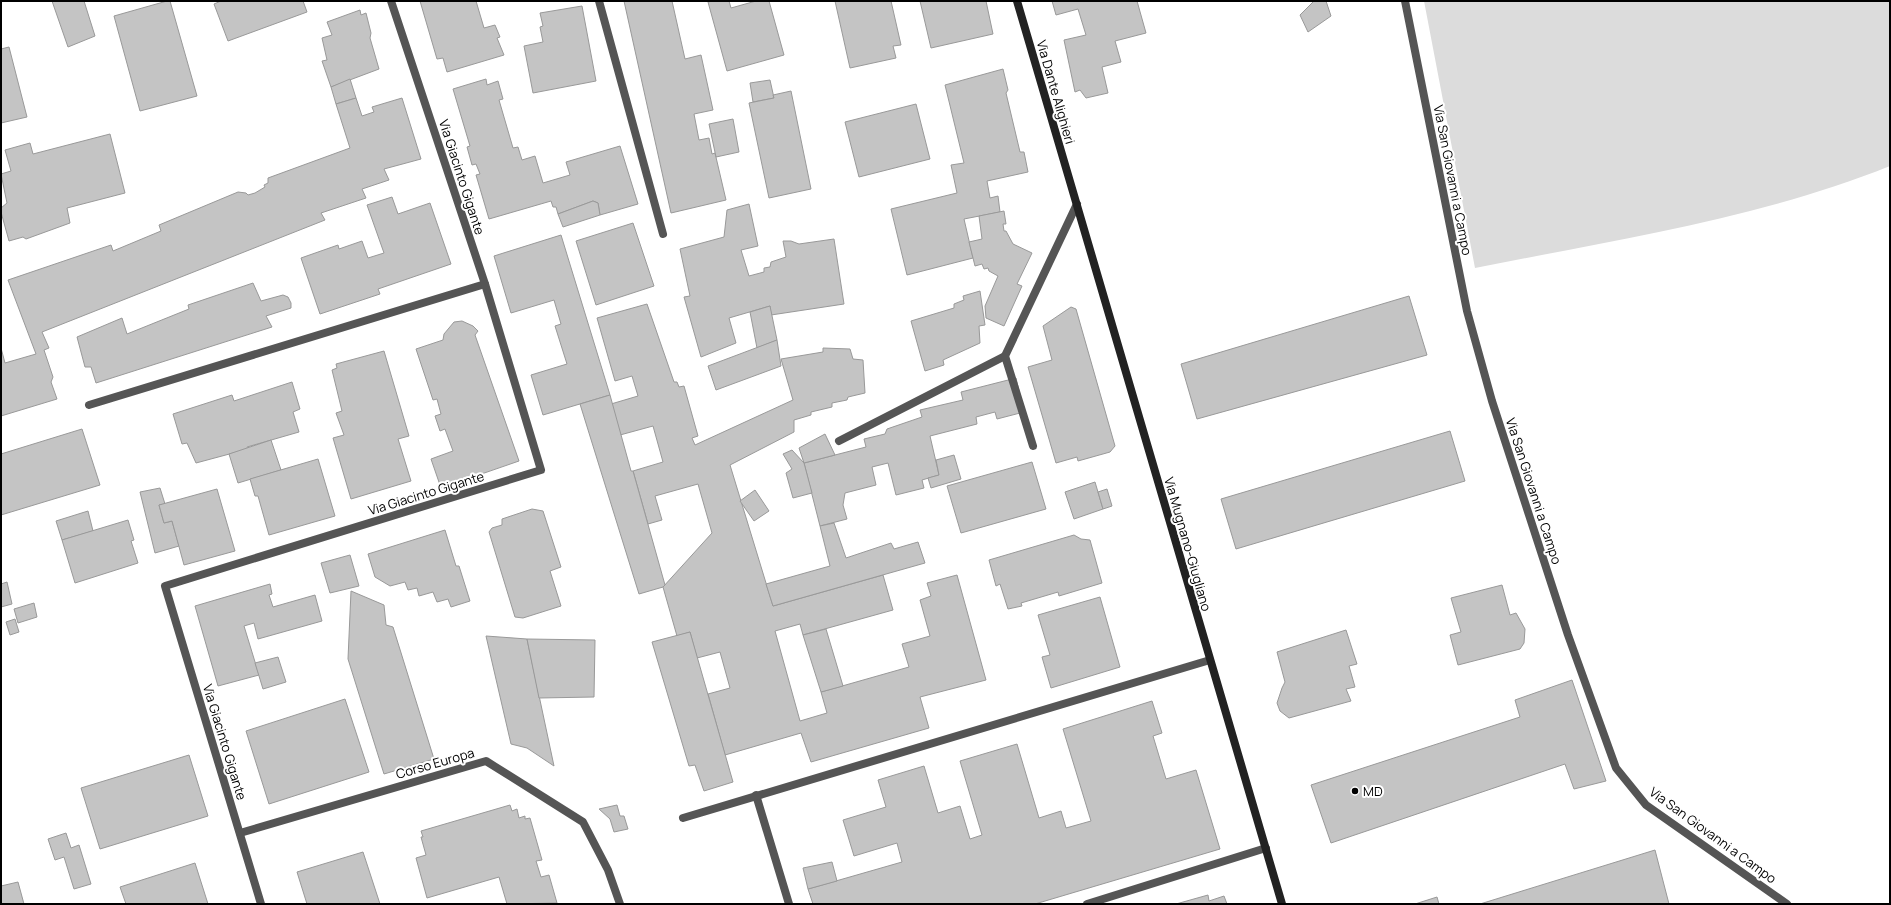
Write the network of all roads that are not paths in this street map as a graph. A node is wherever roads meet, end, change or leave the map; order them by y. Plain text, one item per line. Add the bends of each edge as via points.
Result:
1 (391, 1) edge
2 (599, 1) edge
3 (1017, 1) edge
4 (1405, 1) edge
5 (1072, 190) joint
6 (1076, 204) junction
7 (663, 234) dead end
8 (485, 284) junction
9 (1005, 356) junction
10 (90, 405) dead end
11 (839, 441) dead end
12 (1033, 446) dead end
13 (1210, 660) junction
14 (756, 795) junction
15 (683, 818) dead end
16 (240, 833) junction
17 (1266, 848) junction
18 (261, 904) edge
19 (620, 904) edge
20 (789, 904) edge
21 (1087, 904) edge
22 (1282, 904) edge
23 (1787, 904) edge

1 - 8 street, Via Giacinto Gigante
2 - 7 street
3 - 5 main road, Via Dante Alighieri
4 - 23 street, Via San Giovanni a Campo via 1467,312 1492,401 1566,628 1616,768 1646,805
5 - 6 main road, Via Mugnano-Giugliano
6 - 9 street
6 - 13 main road, Via Mugnano-Giugliano
8 - 10 street
8 - 16 street, Via Giacinto Gigante via 541,470 165,586
9 - 11 street
9 - 12 street
13 - 14 street
13 - 17 main road, Via Mugnano-Giugliano
14 - 15 street
14 - 20 street
16 - 18 street, Via Giacinto Gigante
16 - 19 street, Corso Europa via 486,761 583,822 608,870
17 - 21 street
17 - 22 main road, Via Mugnano-Giugliano

